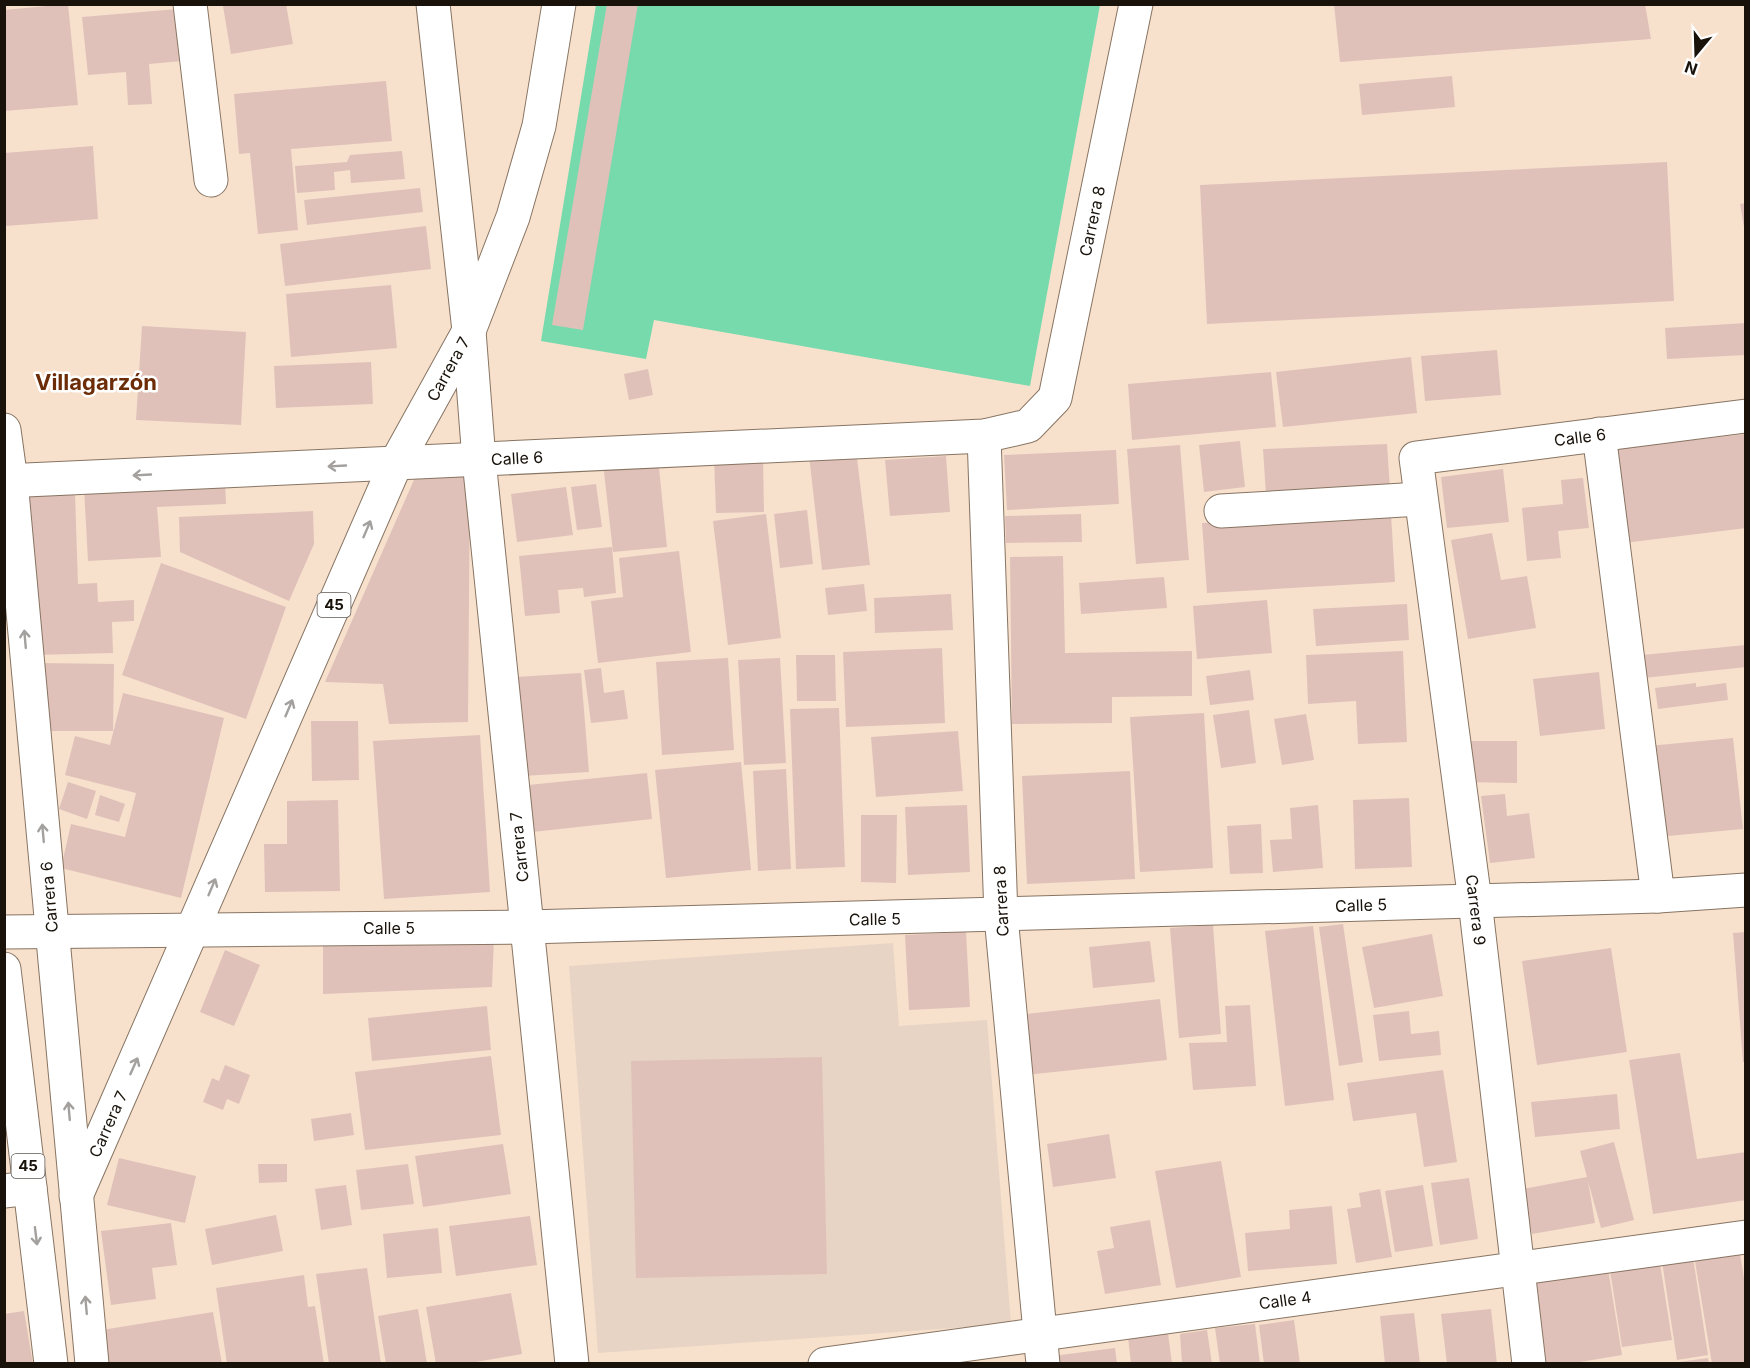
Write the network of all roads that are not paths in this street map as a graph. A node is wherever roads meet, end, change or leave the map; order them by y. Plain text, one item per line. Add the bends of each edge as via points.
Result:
1 (190, 4) edge
2 (433, 4) edge
3 (559, 4) edge
4 (1136, 4) edge
5 (211, 180) dead end
6 (469, 331) junction
7 (1746, 416) edge
8 (1028, 426) joint
9 (4, 430) edge
10 (1599, 434) junction
11 (984, 436) junction
12 (1416, 458) joint
13 (479, 460) junction
14 (396, 463) junction
15 (8, 481) edge
16 (1420, 499) junction
17 (1221, 511) dead end
18 (1746, 890) edge
19 (1658, 896) junction
20 (1475, 901) junction
21 (1000, 916) junction
22 (527, 927) junction
23 (194, 930) junction
24 (4, 932) edge
25 (52, 933) junction
26 (4, 969) edge
27 (17, 1189) edge
28 (76, 1196) junction
29 (1746, 1237) edge
30 (1518, 1269) junction
31 (1042, 1348) edge
32 (51, 1364) edge
33 (92, 1364) edge
34 (572, 1364) edge
35 (825, 1364) edge
36 (1529, 1364) edge

1 - 5 street
2 - 6 street, Carrera 7
3 - 6 street, Carrera 7 / 45 via 539,126 513,217
4 - 8 street, Carrera 8 via 1056,398
6 - 13 street, Carrera 7
6 - 14 street, Carrera 7 / 45
7 - 10 street, Calle 6
8 - 11 street, Calle 6
9 - 15 street, Carrera 6
10 - 12 street, Calle 6
10 - 19 street
11 - 13 street, Calle 6
11 - 21 street, Carrera 8
12 - 16 street, Carrera 9
13 - 14 street, Calle 6
13 - 22 street, Carrera 7
14 -> 15 street, Calle 6
23 -> 14 street, Carrera 7 / 45
25 -> 15 street, Carrera 6 / 45
16 - 17 street
16 - 20 street, Carrera 9
18 - 19 street, Calle 5
19 - 20 street, Calle 5
20 - 21 street, Calle 5
20 - 30 street, Carrera 9
21 - 22 street, Calle 5
21 - 31 street, Carrera 8
22 - 23 street, Calle 5
22 - 34 street, Carrera 7
23 - 25 street, Calle 5
28 -> 23 street, Carrera 7 / 45
24 - 25 street, Calle 5
28 -> 25 street, Carrera 6 / 45
26 - 27 street, 45
27 -> 32 street, 45
33 -> 28 street, Carrera 6 / 45
29 - 30 street, Calle 4
30 - 31 street, Calle 4
30 - 36 street, Carrera 9
31 - 35 street, Calle 4

